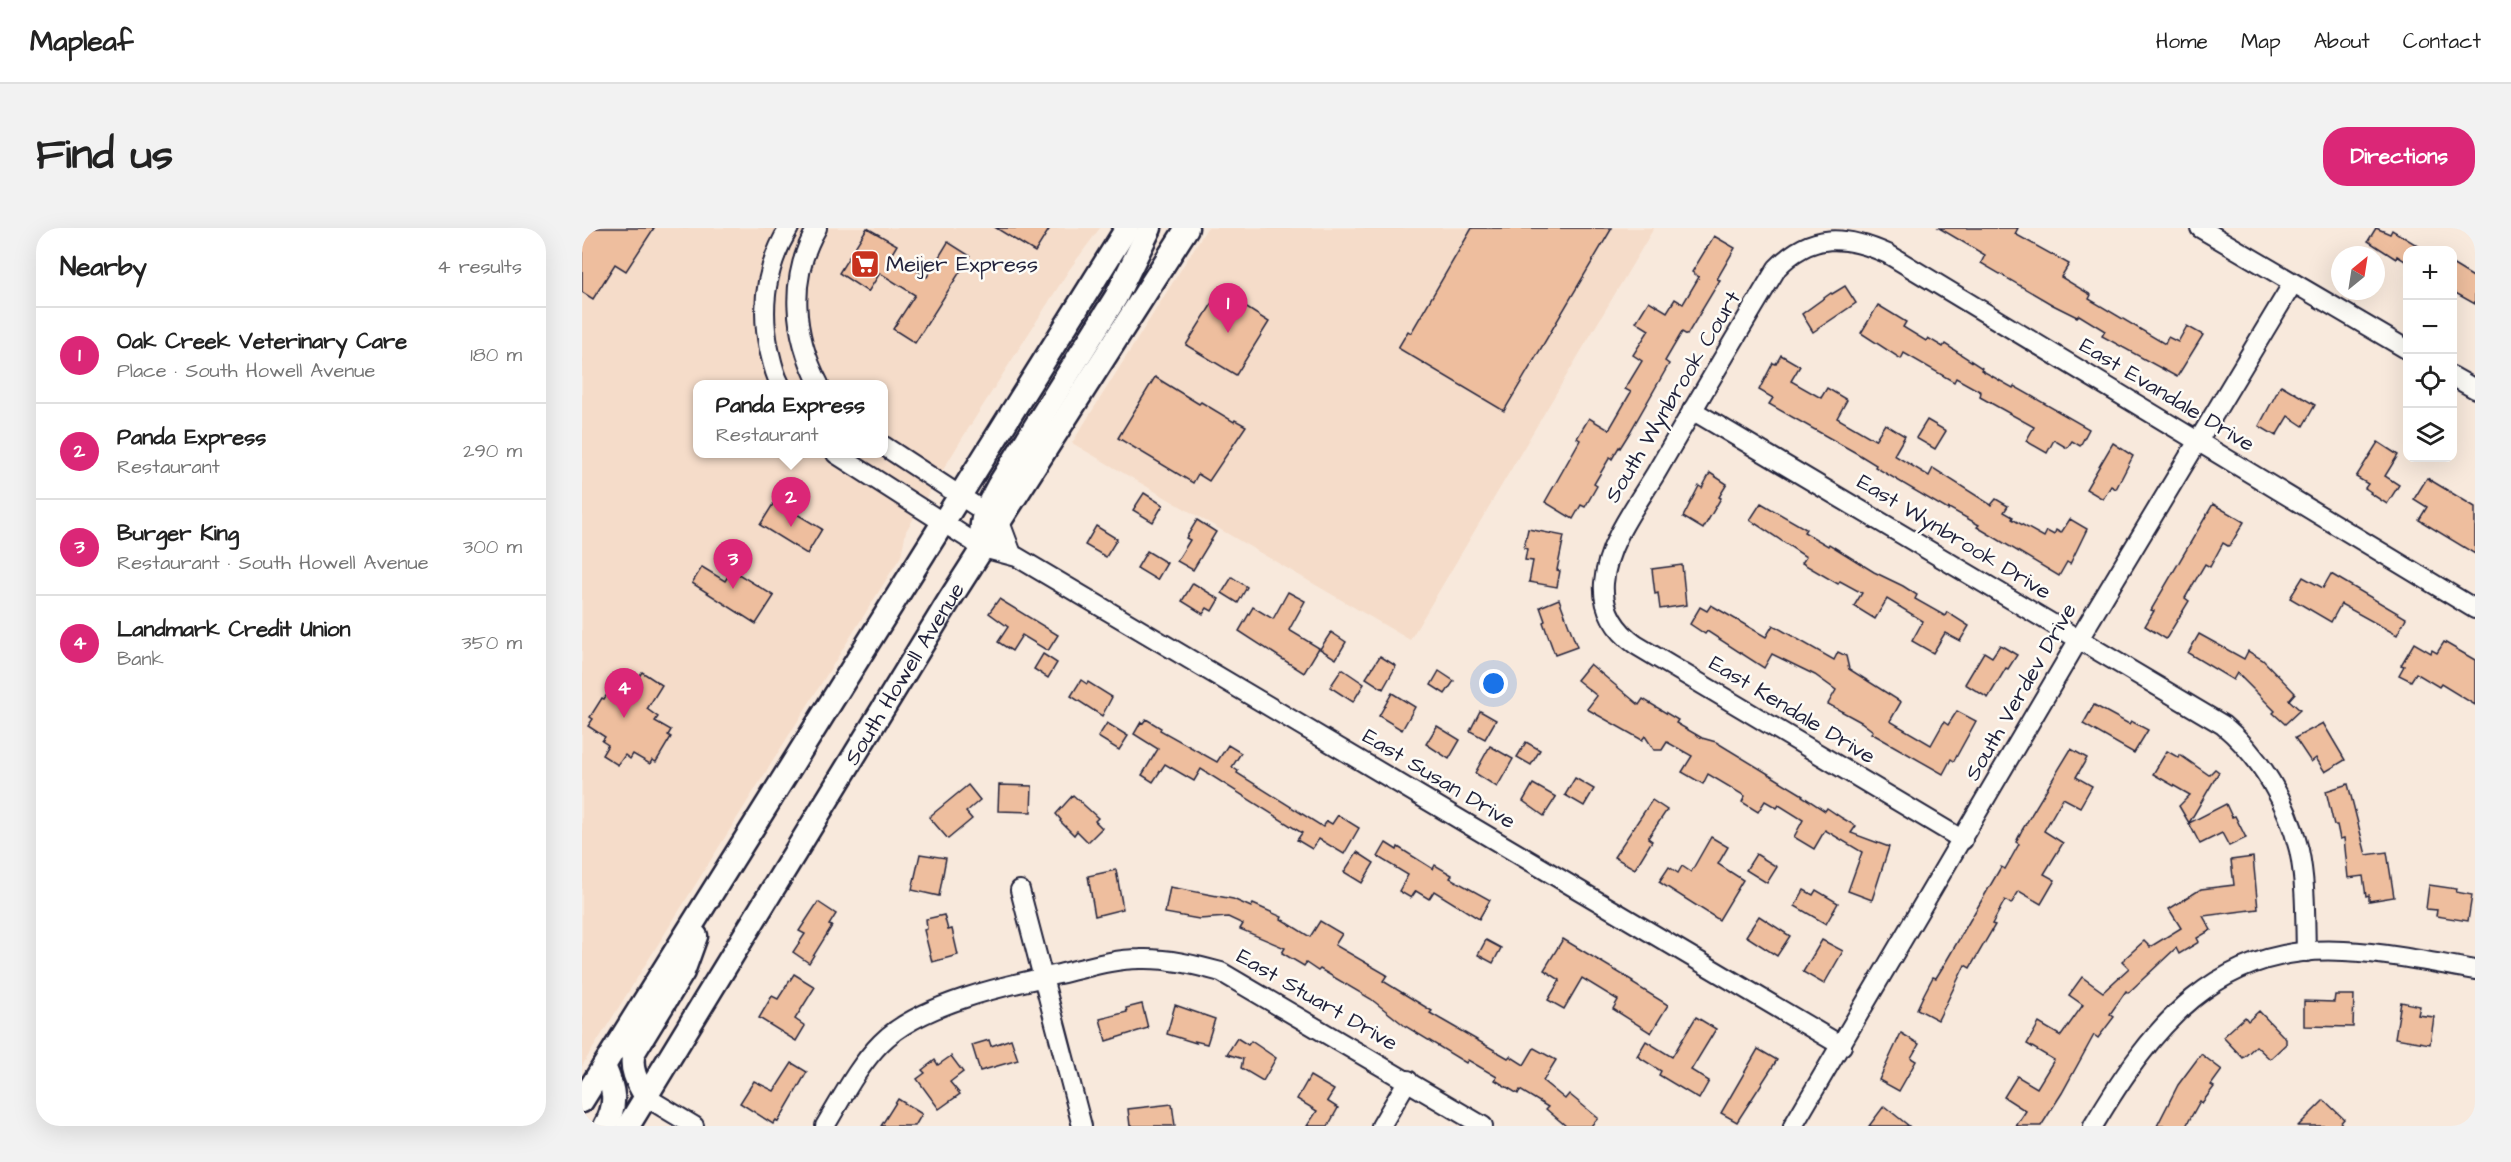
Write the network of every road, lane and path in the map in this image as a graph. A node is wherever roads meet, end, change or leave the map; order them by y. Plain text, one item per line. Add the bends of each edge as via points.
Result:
1 (789, 228) edge
2 (817, 228) edge
3 (1126, 228) edge
4 (1150, 228) edge
5 (1187, 228) edge
6 (2200, 228) edge
7 (1829, 240) joint
8 (2293, 283) junction
9 (2403, 347) edge
10 (2457, 379) edge
11 (778, 380) edge
12 (817, 380) edge
13 (2475, 390) edge
14 (1692, 410) junction
15 (2197, 442) junction
16 (888, 449) edge
17 (844, 458) edge
18 (959, 495) junction
19 (992, 517) junction
20 (942, 522) junction
21 (983, 548) junction
22 (1012, 554) junction
23 (2475, 609) edge
24 (1607, 611) joint
25 (2079, 639) junction
26 (1963, 840) junction
27 (1020, 890) dead end
28 (711, 895) junction
29 (2306, 952) junction
30 (2475, 970) edge
31 (1043, 977) junction
32 (1842, 1046) junction
33 (604, 1066) junction
34 (1408, 1080) junction
35 (646, 1097) junction
36 (582, 1101) edge
37 (605, 1126) edge
38 (628, 1126) edge
39 (694, 1126) edge
40 (825, 1126) edge
41 (1082, 1126) edge
42 (1381, 1126) edge
43 (1483, 1126) edge
44 (1793, 1126) edge
45 (2093, 1126) edge

1 - 11 street via 770,270 764,296 767,336
2 - 12 street via 804,250 797,297 799,329
3 - 18 main road, South Howell Avenue
4 - 19 main road via 1116,297 1002,478
5 - 19 main road
6 - 8 street
7 - 14 street, South Wynbrook Court via 1799,250 1777,268
7 - 15 street, East Evandale Drive via 1857,242 1888,254
8 - 9 street
8 - 15 street, South Verdev Drive
10 - 13 street
14 - 24 street, South Wynbrook Court via 1615,543 1604,577
14 - 25 street, East Wynbrook Drive
15 - 23 street, East Evandale Drive
15 - 25 street, South Verdev Drive
16 - 18 street
17 - 20 street
18 - 19 street
18 - 20 main road, South Howell Avenue
19 - 21 main road via 980,529
19 - 22 street
20 - 21 street
20 - 28 main road, South Howell Avenue
21 - 22 street, East Susan Drive
21 - 35 main road, South Howell Avenue
22 - 32 street, East Susan Drive
24 - 26 street, East Kendale Drive via 1620,632 1636,645
25 - 26 street, South Verdev Drive
25 - 29 street, East Wynbrook Drive via 2223,725 2242,741 2265,771 2298,850
26 - 32 street, South Verdev Drive
27 - 31 street
28 - 33 main road, South Howell Avenue
28 - 35 main road via 683,972 634,1052 635,1077
29 - 30 street via 2342,950
29 - 45 street via 2258,960 2235,969 2198,994 2146,1047
31 - 34 street, East Stuart Drive via 1102,963 1140,959 1181,962 1221,972
31 - 40 street, East Stuart Drive via 968,998 904,1025 866,1061
31 - 41 street
32 - 44 street, South Verdev Drive
33 - 36 main road, South Howell Avenue
33 - 37 main road via 614,1104
34 - 42 street
34 - 43 street, East Stuart Drive
35 - 38 main road, South Howell Avenue
35 - 39 street

